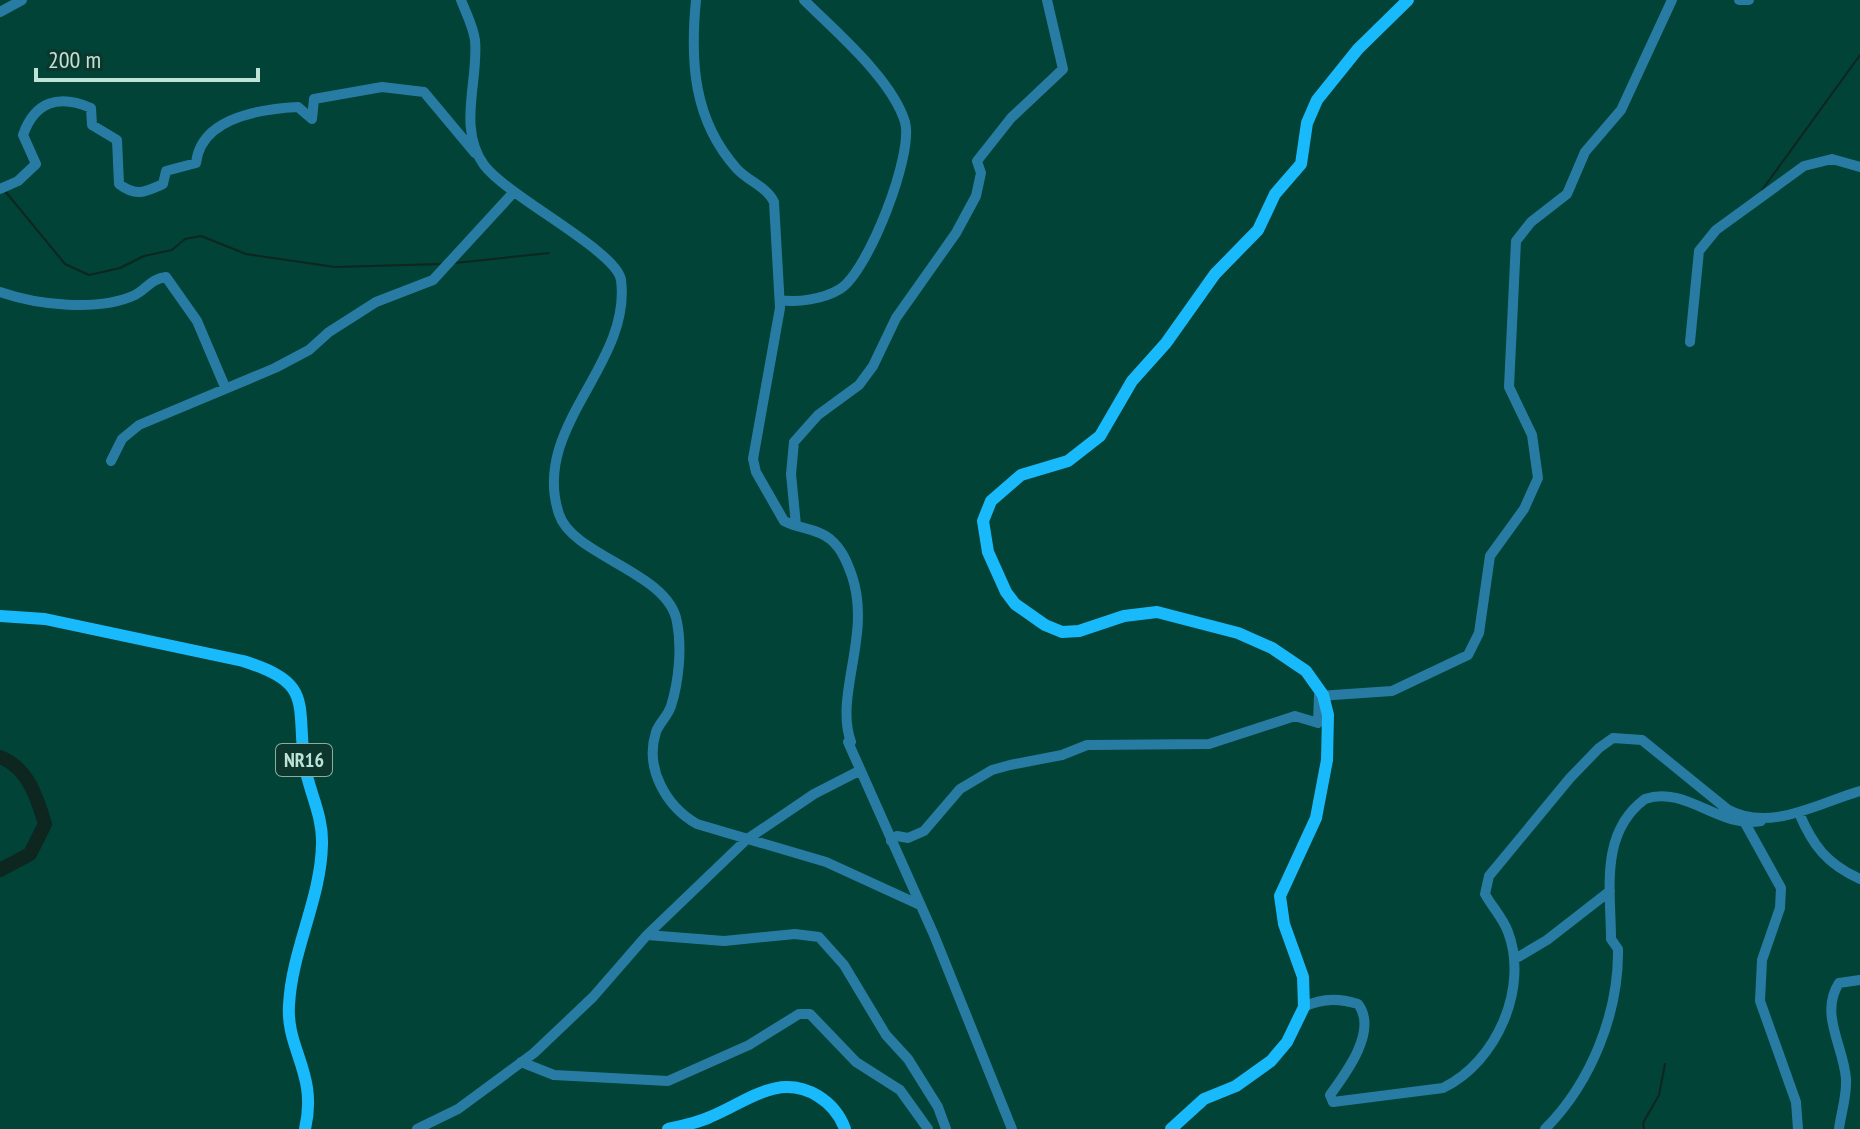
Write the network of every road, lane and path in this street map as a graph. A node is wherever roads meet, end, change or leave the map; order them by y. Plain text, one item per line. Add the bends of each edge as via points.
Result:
1 (22, 0) edge
2 (461, 0) edge
3 (696, 0) edge
4 (804, 0) edge
5 (1047, 0) edge
6 (1408, 0) edge
7 (1672, 0) edge
8 (1739, 0) edge
9 (1749, 0) edge
10 (0, 12) edge
11 (481, 161) junction
12 (1860, 167) edge
13 (0, 189) edge
14 (513, 193) junction
15 (0, 292) edge
16 (780, 300) junction
17 (1690, 342) dead end
18 (225, 387) junction
19 (111, 461) dead end
20 (796, 525) junction
21 (0, 616) edge
22 (1323, 695) junction
23 (859, 771) junction
24 (1860, 791) edge
25 (1799, 813) junction
26 (1771, 818) junction
27 (1745, 823) junction
28 (746, 840) junction
29 (891, 841) junction
30 (1860, 879) edge
31 (1610, 891) junction
32 (920, 905) junction
33 (647, 935) junction
34 (1515, 959) junction
35 (1860, 980) edge
36 (1304, 1007) junction
37 (521, 1062) junction
38 (305, 1129) edge
39 (417, 1129) edge
40 (668, 1129) edge
41 (845, 1129) edge
42 (928, 1129) edge
43 (946, 1129) edge
44 (1012, 1129) edge
45 (1171, 1129) edge
46 (1545, 1129) edge
47 (1798, 1129) edge
48 (1839, 1129) edge

1 - 10 street
2 - 11 street via 475,38 469,102
3 - 16 street via 691,52 696,89 729,159 774,200
4 - 16 street via 890,93 906,124 906,154 880,229 852,276 828,294
5 - 20 street via 1063,69 1011,118 977,161 981,173 976,196 896,318 873,366 859,385 798,433 790,461
6 - 22 main road via 1358,49 1320,97 1307,123 1301,164 1278,191 1255,234 1215,274 1129,385 1100,436 1068,461 1038,468 1011,483 987,507 983,526 1006,592 1045,625 1079,631 1157,612 1238,633 1272,648 1306,671
7 - 22 street via 1621,110 1585,152 1567,194 1516,241 1509,387 1532,435 1538,478 1524,509 1490,556 1473,648 1464,659 1392,691
8 - 9 street
11 - 13 street via 424,92 382,87 314,99 312,119 298,107 247,114 214,130 198,146 196,163 166,171 163,184 141,194 119,184 117,140 92,125 91,108 70,99 42,107 30,117 23,135 36,164
11 - 14 street
12 - 17 street via 1832,159 1804,166 1716,230 1699,251
14 - 18 street via 433,280 376,302 309,350
14 - 28 street via 592,247 620,275 617,327 565,426 556,468 559,517 584,542 653,589 675,615 675,688 656,732 655,770 678,813
15 - 18 street via 36,302 88,305 135,295 152,279 166,277 197,321
16 - 20 street via 753,459 784,521
18 - 19 street via 139,425 122,439
20 - 23 street via 831,540 846,559 858,594 846,730
21 - 38 main road, NR16 via 45,619 243,661 278,675 292,687 302,707 305,771 322,837 317,886 293,963 289,1009 308,1081
22 - 29 street via 1317,701 1318,723 1295,716 1205,745 1087,745 992,770 947,800 924,831
22 - 36 main road via 1329,728 1318,807 1280,896 1303,977
23 - 28 street
23 - 29 street
24 - 25 street
25 - 26 street
25 - 30 street via 1819,853
26 - 27 street
26 - 34 street via 1727,809 1642,740 1609,740 1570,778 1489,876 1485,894 1509,934
27 - 31 street via 1719,818 1675,797 1645,799 1612,849
27 - 47 street via 1781,888 1780,908 1762,960 1760,1001 1796,1102
28 - 32 street via 826,862
28 - 33 street
29 - 32 street
31 - 34 street
31 - 46 street via 1611,939 1618,949 1616,996 1580,1082
32 - 44 street
33 - 37 street via 593,997
33 - 43 street via 724,941 795,934 819,937 908,1059
34 - 36 street via 1513,997 1503,1022 1485,1052 1443,1088 1333,1102 1330,1095 1352,1061 1367,1019 1352,1002 1322,1000
35 - 48 street via 1839,983 1832,1002 1846,1082
36 - 45 main road via 1271,1061 1236,1086 1204,1099
37 - 39 street via 458,1109
37 - 42 street via 554,1075 668,1081 749,1045 799,1014 810,1014 856,1062 900,1090
40 - 41 main road via 710,1117 757,1092 790,1086 804,1087 828,1102

